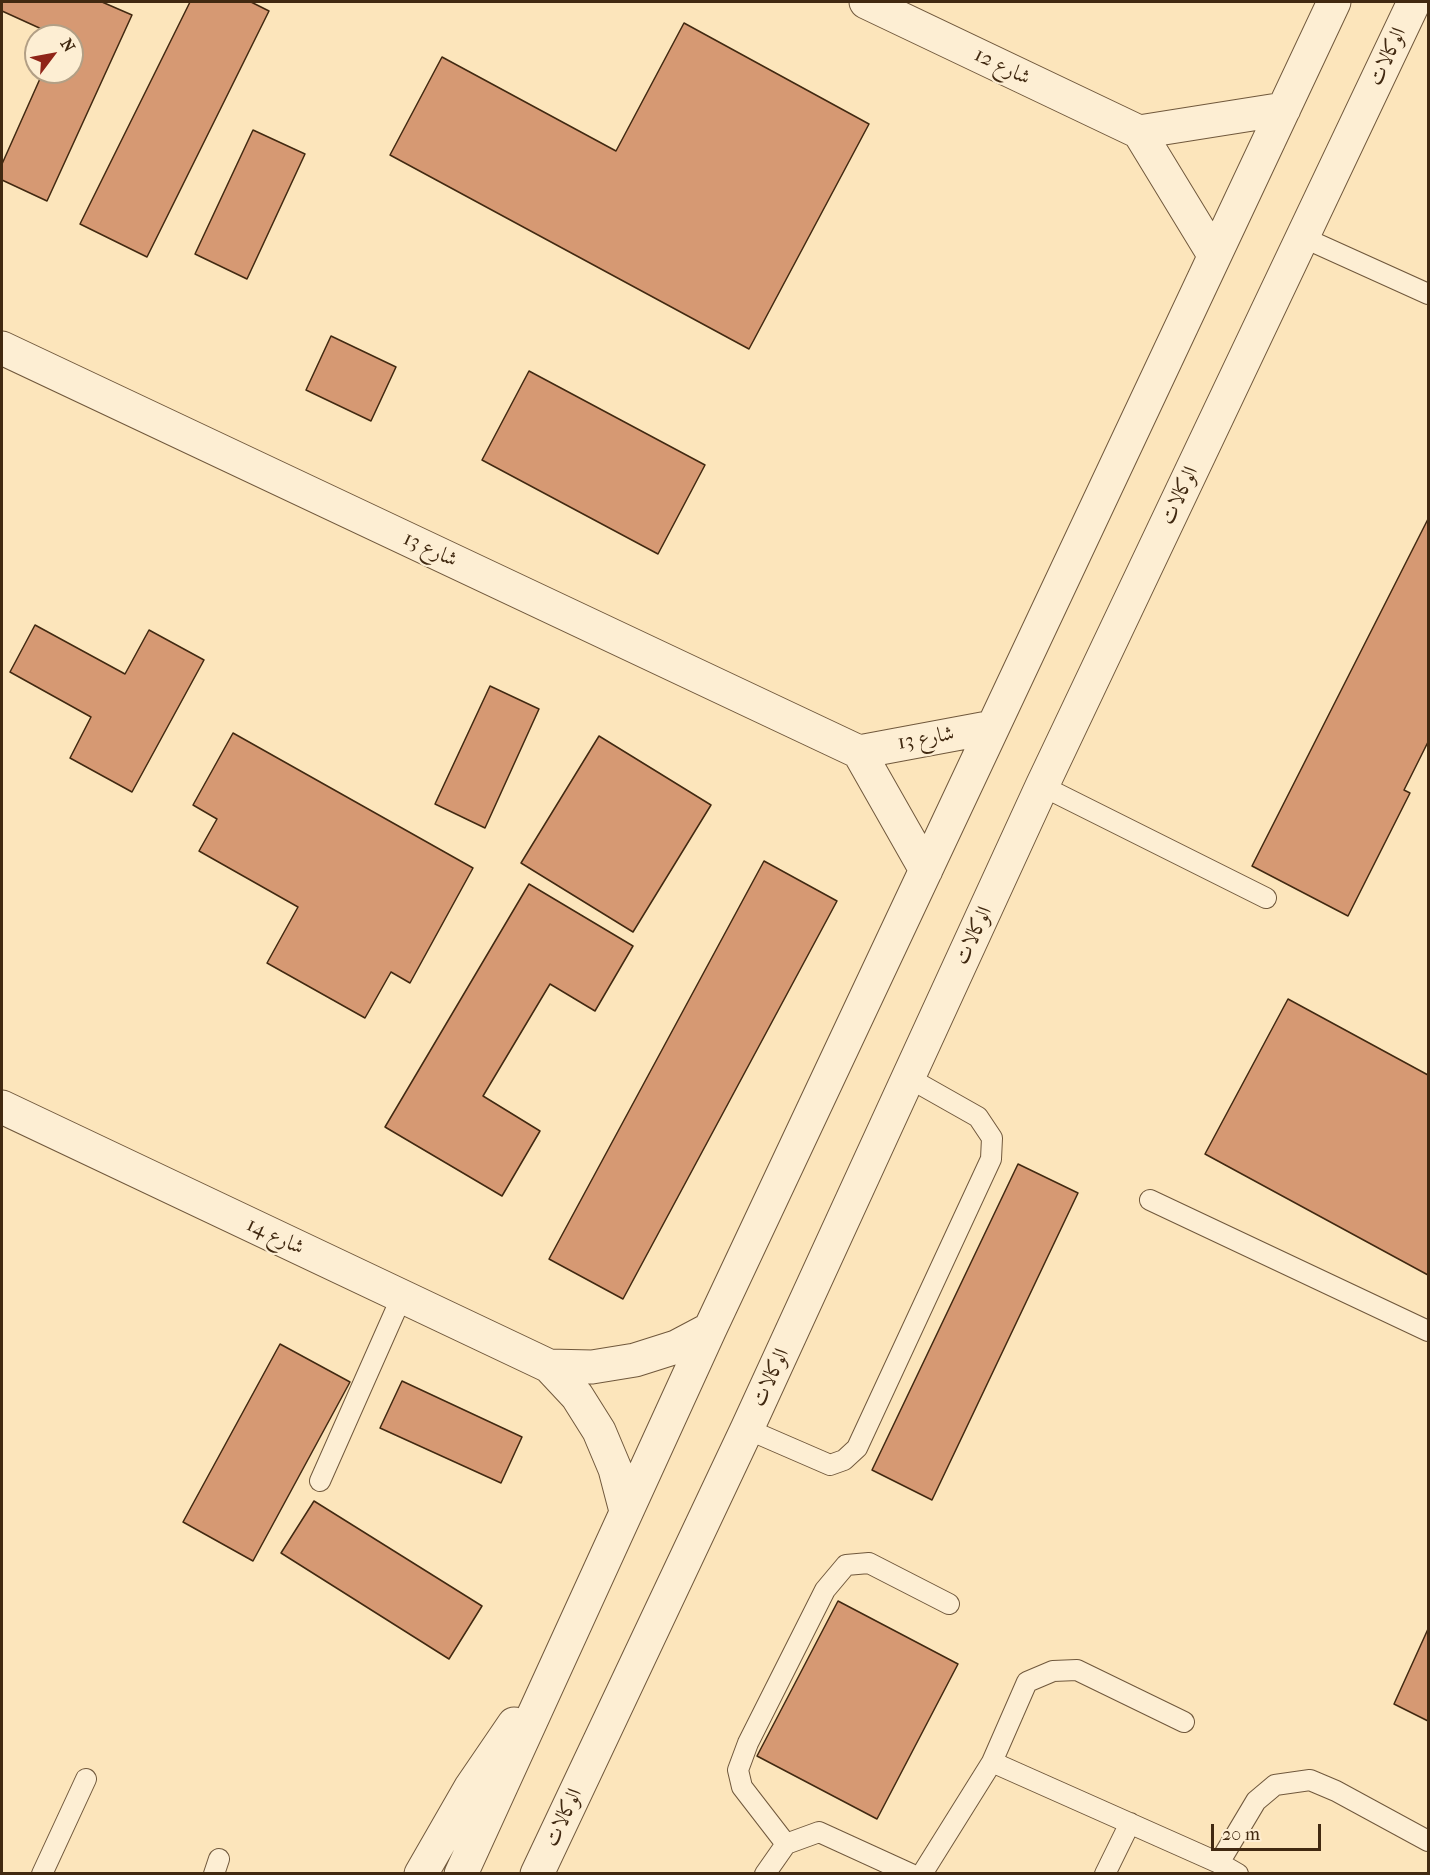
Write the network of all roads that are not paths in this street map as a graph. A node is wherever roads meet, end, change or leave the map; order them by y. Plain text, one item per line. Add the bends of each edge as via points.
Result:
1 (866, 2) edge
2 (1334, 2) edge
3 (1414, 2) edge
4 (1284, 109) junction
5 (1138, 132) junction
6 (1302, 237) junction
7 (1214, 255) junction
8 (1428, 294) edge
9 (2, 348) edge
10 (993, 727) junction
11 (859, 752) junction
12 (1042, 786) junction
13 (926, 870) junction
14 (1266, 898) dead end
15 (909, 1078) junction
16 (2, 1107) edge
17 (1150, 1200) dead end
18 (402, 1296) junction
19 (710, 1329) junction
20 (1428, 1331) edge
21 (549, 1366) junction
22 (747, 1429) junction
23 (320, 1481) dead end
24 (626, 1512) junction
25 (950, 1604) dead end
26 (553, 1677) junction
27 (1184, 1722) dead end
28 (992, 1762) junction
29 (86, 1779) dead end
30 (1130, 1823) junction
31 (1428, 1841) edge
32 (786, 1844) junction
33 (1219, 1863) junction
34 (42, 1874) edge
35 (421, 1874) edge
36 (461, 1874) edge
37 (537, 1874) edge
38 (765, 1874) edge
39 (911, 1874) edge
40 (921, 1874) edge
41 (1105, 1874) edge
42 (1239, 1874) edge

1 - 5 street, شارع 12
2 - 4 street
3 - 6 street, الوكالات
4 - 5 street
4 - 7 street
5 - 7 street
6 - 8 lane
6 - 12 street, الوكالات
7 - 10 street
9 - 11 street, شارع 13
10 - 11 street, شارع 13
10 - 13 street
11 - 13 street
12 - 14 lane
12 - 15 street, الوكالات
13 - 19 street
15 - 22 street, الوكالات
15 - 22 lane via 978,1117 992,1138 991,1159 857,1448 844,1460 830,1465
16 - 18 street, شارع 14
17 - 20 lane
18 - 21 street, شارع 14
18 - 23 lane
19 - 21 street, شارع 14 via 676,1347 635,1360 592,1367
19 - 24 street
21 - 24 street, شارع 14 via 577,1396 599,1431 615,1469
22 - 37 street, الوكالات
24 - 26 street
25 - 32 lane via 869,1563 846,1565 825,1590 738,1770 742,1787
26 - 35 street via 506,1734
26 - 36 street
27 - 28 lane via 1077,1671 1053,1671 1027,1682
28 - 30 lane
28 - 40 lane
29 - 34 lane
30 - 33 lane
30 - 41 lane
31 - 33 lane via 1310,1780 1275,1785 1256,1801
32 - 38 lane
32 - 39 lane via 819,1832
33 - 42 lane

